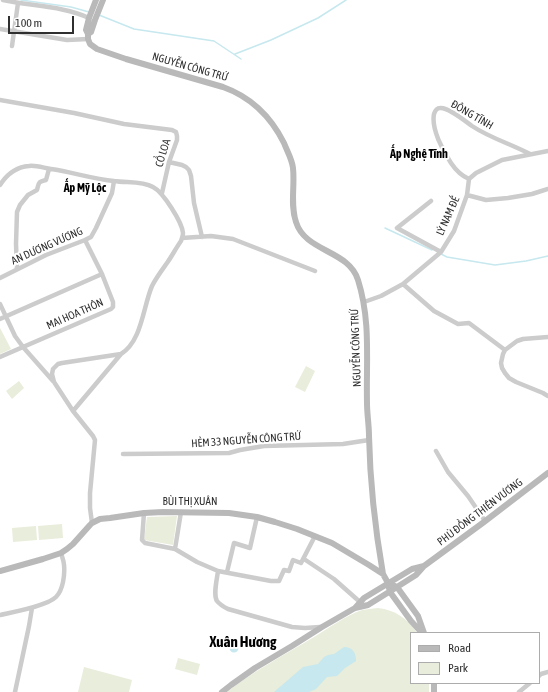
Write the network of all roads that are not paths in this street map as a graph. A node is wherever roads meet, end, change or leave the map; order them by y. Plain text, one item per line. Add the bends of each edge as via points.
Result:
1 (3, 0) edge
2 (96, 0) edge
3 (103, 0) edge
4 (18, 3) junction
5 (92, 19) junction
6 (0, 29) edge
7 (14, 31) junction
8 (88, 36) junction
9 (12, 46) dead end
10 (0, 100) edge
11 (548, 151) edge
12 (530, 154) junction
13 (169, 162) junction
14 (49, 168) junction
15 (2, 177) edge
16 (469, 179) junction
17 (114, 181) junction
18 (0, 185) edge
19 (548, 189) edge
20 (162, 193) junction
21 (467, 195) junction
22 (431, 201) dead end
23 (202, 237) junction
24 (182, 238) junction
25 (85, 240) junction
26 (441, 252) junction
27 (17, 269) junction
28 (315, 271) dead end
29 (102, 274) junction
30 (0, 278) edge
31 (402, 284) junction
32 (364, 302) junction
33 (0, 304) edge
34 (6, 318) junction
35 (0, 320) edge
36 (548, 338) edge
37 (23, 347) junction
38 (505, 350) junction
39 (121, 354) junction
40 (0, 357) edge
41 (54, 382) junction
42 (548, 396) edge
43 (73, 411) junction
44 (369, 440) junction
45 (436, 451) dead end
46 (123, 454) dead end
47 (548, 473) edge
48 (181, 512) junction
49 (144, 513) junction
50 (257, 517) junction
51 (485, 521) junction
52 (92, 522) junction
53 (315, 536) junction
54 (175, 549) junction
55 (61, 553) junction
56 (304, 559) junction
57 (424, 566) junction
58 (0, 571) edge
59 (218, 571) junction
60 (227, 572) junction
61 (382, 574) junction
62 (388, 583) junction
63 (397, 587) junction
64 (390, 592) junction
65 (360, 602) junction
66 (32, 608) junction
67 (355, 608) junction
68 (0, 615) edge
69 (322, 627) junction
70 (422, 632) edge
71 (423, 632) edge
72 (529, 684) edge
73 (15, 692) edge
74 (222, 692) edge
75 (519, 692) edge

1 - 4 street
2 - 5 main road
3 - 5 main road
4 - 5 street via 80,13
4 - 7 street
5 - 8 main road via 86,30
6 - 7 street
7 - 8 street via 67,40
7 - 9 street
8 - 32 main road, NGUYỄN CÔNG TRỨ via 94,47 106,53 230,89 259,108 277,131 293,166 295,221 298,229 308,240 342,259 353,269
10 - 13 street, CỔ LOA via 124,124 172,130 178,136
11 - 12 street
12 - 16 street via 502,160
12 - 16 street, ĐÔNG TĨNH via 477,130 444,108 437,109 434,128 440,144 452,164
13 - 20 street, CỔ LOA
13 - 23 street via 182,165 189,170
14 - 15 street via 18,168
14 - 17 street
14 - 27 street via 46,180 40,182 37,190 28,195 17,212
15 - 18 street
16 - 21 street, LÝ NAM ĐẾ
17 - 20 street via 145,184
17 - 25 street, AN DƯƠNG VƯƠNG via 112,193 96,228 91,237
19 - 21 street via 532,194 486,200
20 - 24 street via 181,225
21 - 26 street, LÝ NAM ĐẾ via 454,230
22 - 26 street via 398,228
23 - 24 street
23 - 28 street via 233,239
24 - 39 street via 151,288 135,337
25 - 27 street, AN DƯƠNG VƯƠNG
25 - 29 street, MAI HOA THÔN
26 - 31 street, LÝ NAM ĐẾ
27 - 30 street, AN DƯƠNG VƯƠNG
29 - 34 street
29 - 37 street, MAI HOA THÔN via 113,307
31 - 32 street, LÝ NAM ĐẾ via 382,296
31 - 38 street via 434,311 458,324 469,323
32 - 44 main road, NGUYỄN CÔNG TRỨ
33 - 34 street
34 - 35 street
34 - 37 street
36 - 38 street via 523,339
37 - 40 street, MAI HOA THÔN
37 - 41 street
38 - 42 street via 501,363 509,378
39 - 41 street via 60,364 53,369
39 - 43 street
41 - 43 street
43 - 52 street via 95,440 90,493
44 - 46 street, HẺM 33 NGUYỄN CÔNG TRỨ via 342,444 264,446 229,453
44 - 61 main road, NGUYỄN CÔNG TRỨ via 373,510
45 - 51 street via 448,472
47 - 51 main road, PHÙ ĐỔNG THIÊN VƯƠNG
48 - 49 main road, BÙI THỊ XUÂN
48 - 50 main road, BÙI THỊ XUÂN via 229,512
48 - 54 street
49 - 52 main road, BÙI THỊ XUÂN
49 - 54 street via 142,540 145,543
50 - 53 main road, BÙI THỊ XUÂN
50 - 60 street via 250,548 234,543
51 - 57 main road, PHÙ ĐỔNG THIÊN VƯƠNG
52 - 55 main road
53 - 56 street
53 - 61 main road, BÙI THỊ XUÂN via 344,549
54 - 59 street
55 - 58 main road
55 - 66 street via 64,576 56,597
56 - 60 street via 301,563 293,560 289,571 284,570 279,581
56 - 65 street via 334,579
57 - 62 main road, PHÙ ĐỔNG THIÊN VƯƠNG via 412,569
57 - 63 main road, PHÙ ĐỔNG THIÊN VƯƠNG via 416,575
59 - 60 street
59 - 69 street via 216,597 218,602 228,609 292,627
61 - 62 main road
62 - 63 main road
62 - 64 main road
62 - 65 main road, PHÙ ĐỔNG THIÊN VƯƠNG
63 - 64 main road, PHÙ ĐỔNG THIÊN VƯƠNG
63 - 71 main road via 418,616
64 - 67 main road, PHÙ ĐỔNG THIÊN VƯƠNG via 368,605
64 - 70 main road via 411,622
65 - 67 main road, PHÙ ĐỔNG THIÊN VƯƠNG
66 - 68 street
66 - 73 street
67 - 69 main road
69 - 74 main road via 255,668
72 - 75 street

